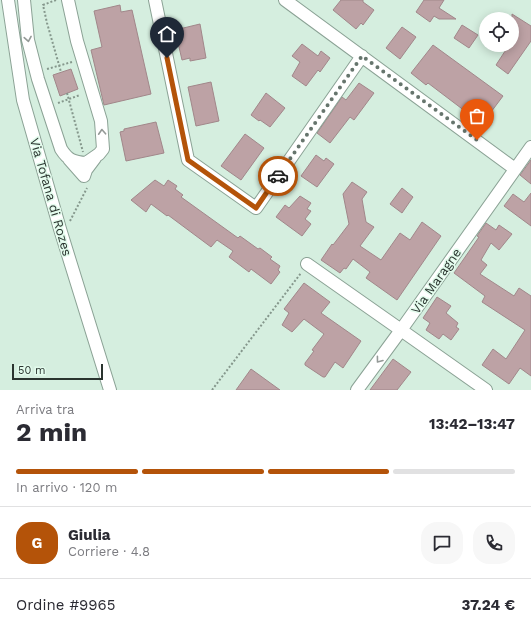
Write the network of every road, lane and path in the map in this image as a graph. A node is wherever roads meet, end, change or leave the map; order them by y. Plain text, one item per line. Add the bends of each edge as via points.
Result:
1 (8, 0) edge
2 (24, 0) edge
3 (58, 0) edge
4 (68, 0) edge
5 (155, 0) edge
6 (285, 0) edge
7 (362, 56) junction
8 (83, 59) junction
9 (59, 66) junction
10 (37, 72) junction
11 (61, 72) dead end
12 (92, 91) junction
13 (68, 93) dead end
14 (69, 99) junction
15 (48, 107) junction
16 (531, 148) edge
17 (99, 154) junction
18 (68, 158) junction
19 (86, 163) junction
20 (515, 169) junction
21 (88, 186) dead end
22 (61, 233) junction
23 (307, 264) joint
24 (401, 330) junction
25 (110, 390) edge
26 (212, 390) edge
27 (356, 390) edge
28 (486, 390) edge

1 - 22 street, Via Tofana di Rozes via 23,100
2 -> 10 street via 28,40
3 - 9 path via 43,4
4 - 8 street
5 - 7 street via 188,160 256,208
6 - 7 street
7 - 20 street
8 - 9 path
8 - 12 street
9 - 10 path
9 - 11 path
10 - 15 street
12 - 14 path
17 -> 12 street via 103,149 101,121
13 - 14 path
14 - 15 path
14 - 19 path
15 - 18 street via 61,149
16 - 20 street, Via Maragne
17 - 18 street via 84,176
17 - 19 street
18 - 19 street
20 - 24 street, Via Maragne
21 - 22 path
22 - 25 street, Via Tofana di Rozes
23 - 24 street
23 - 26 path
24 -> 27 street, Via Maragne
24 - 28 street

